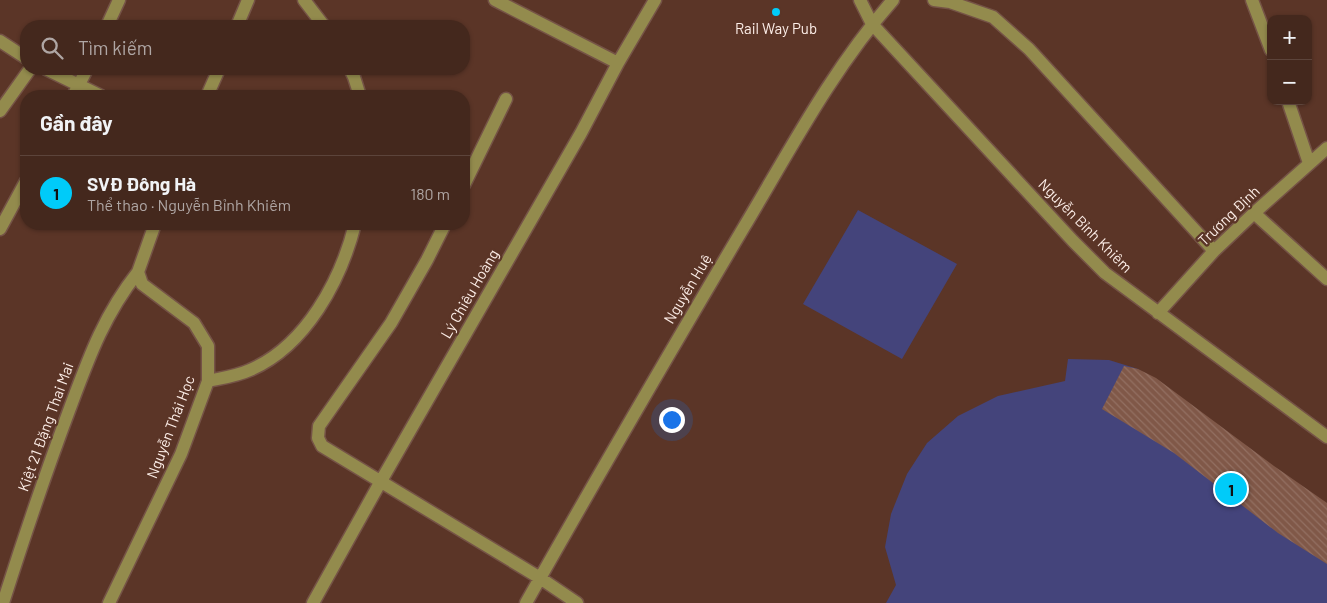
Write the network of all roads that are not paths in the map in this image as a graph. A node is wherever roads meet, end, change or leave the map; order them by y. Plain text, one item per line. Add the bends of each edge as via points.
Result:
1 (119, 0) edge
2 (248, 0) edge
3 (304, 0) edge
4 (495, 0) edge
5 (655, 0) edge
6 (860, 0) edge
7 (893, 0) edge
8 (934, 0) edge
9 (1252, 0) edge
10 (110, 20) edge
11 (240, 20) edge
12 (319, 20) edge
13 (872, 24) junction
14 (1267, 39) edge
15 (0, 41) edge
16 (20, 54) edge
17 (618, 62) junction
18 (26, 75) edge
19 (54, 75) edge
20 (84, 75) edge
21 (216, 75) edge
22 (353, 75) edge
23 (75, 90) edge
24 (76, 90) edge
25 (210, 90) edge
26 (358, 90) edge
27 (506, 99) dead end
28 (1289, 105) edge
29 (0, 111) edge
30 (1327, 148) edge
31 (1309, 163) junction
32 (470, 173) edge
33 (20, 192) edge
34 (1254, 213) junction
35 (0, 229) edge
36 (153, 230) edge
37 (353, 230) edge
38 (442, 230) edge
39 (1214, 251) junction
40 (138, 272) junction
41 (1327, 279) edge
42 (1158, 313) junction
43 (208, 381) junction
44 (1327, 437) edge
45 (382, 481) junction
46 (540, 578) junction
47 (3, 603) edge
48 (108, 603) edge
49 (313, 603) edge
50 (526, 603) edge
51 (577, 603) edge

1 - 10 street
2 - 11 street
3 - 12 street
4 - 17 street
5 - 17 street, Lý Chiêu Hoàng
6 - 13 street, Nguyễn Bỉnh Khiêm
7 - 13 street, Nguyễn Huệ
8 - 39 street via 950,2 993,17 1029,49
9 - 14 street
13 - 42 street, Nguyễn Bỉnh Khiêm via 1073,241 1105,273
13 - 46 street, Nguyễn Huệ via 802,129
15 - 16 street
17 - 45 street, Lý Chiêu Hoàng via 581,133
18 - 29 street
19 - 23 street
20 - 24 street
21 - 25 street
22 - 26 street
27 - 32 street
28 - 31 street
30 - 31 street, Trương Định
31 - 34 street, Trương Định
33 - 35 street
34 - 39 street, Trương Định
34 - 41 street
36 - 40 street
37 - 43 street via 337,275 318,307 287,346 250,370
38 - 45 street via 391,322 320,426 318,438 322,446
39 - 42 street, Trương Định
40 - 43 street, Nguyễn Thái Học via 142,284 194,323 208,346
40 - 47 street, Kiệt 21 Đặng Thai Mai via 120,294 96,338 42,481
42 - 44 street, Nguyễn Bỉnh Khiêm
43 - 48 street, Nguyễn Thái Học via 181,454
45 - 46 street
45 - 49 street, Lý Chiêu Hoàng
46 - 50 street, Nguyễn Huệ
46 - 51 street

